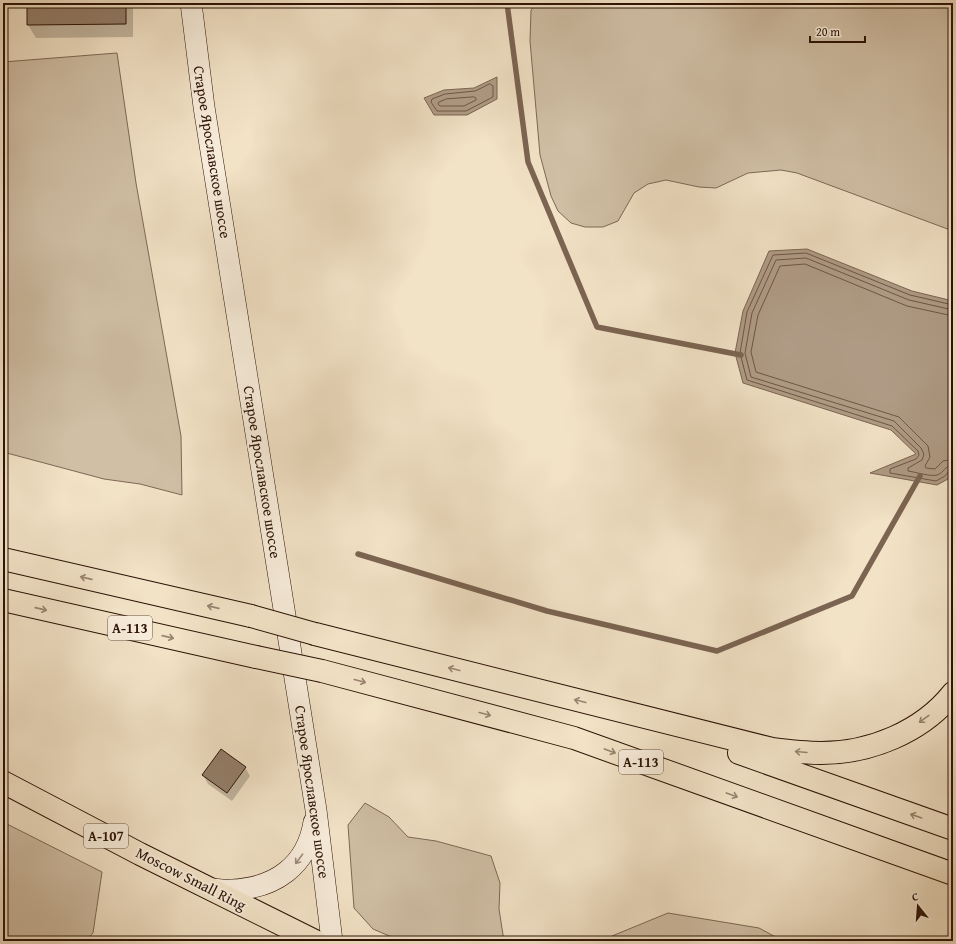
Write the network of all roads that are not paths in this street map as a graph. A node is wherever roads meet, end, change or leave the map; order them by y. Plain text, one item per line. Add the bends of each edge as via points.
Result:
1 (191, 3) edge
2 (3, 559) edge
3 (3, 600) edge
4 (953, 693) edge
5 (618, 710) junction
6 (3, 782) edge
7 (316, 810) junction
8 (953, 829) edge
9 (953, 874) edge
10 (211, 889) junction
11 (315, 941) edge
12 (332, 941) edge

1 - 7 main road, Старое Ярославское шоссе via 204,107
5 -> 2 highway, А-113, bridge via 250,616
3 -> 9 highway, А-113, bridge via 322,671 574,738
4 -> 5 highway via 925,719 894,738 859,749 822,753 772,748
8 -> 5 highway, А-113
6 - 10 highway, Moscow Small Ring / А-107
7 -> 10 main road via 305,851 293,868 276,880 250,888
7 - 12 main road, Старое Ярославское шоссе
10 - 11 highway, Moscow Small Ring / А-107

